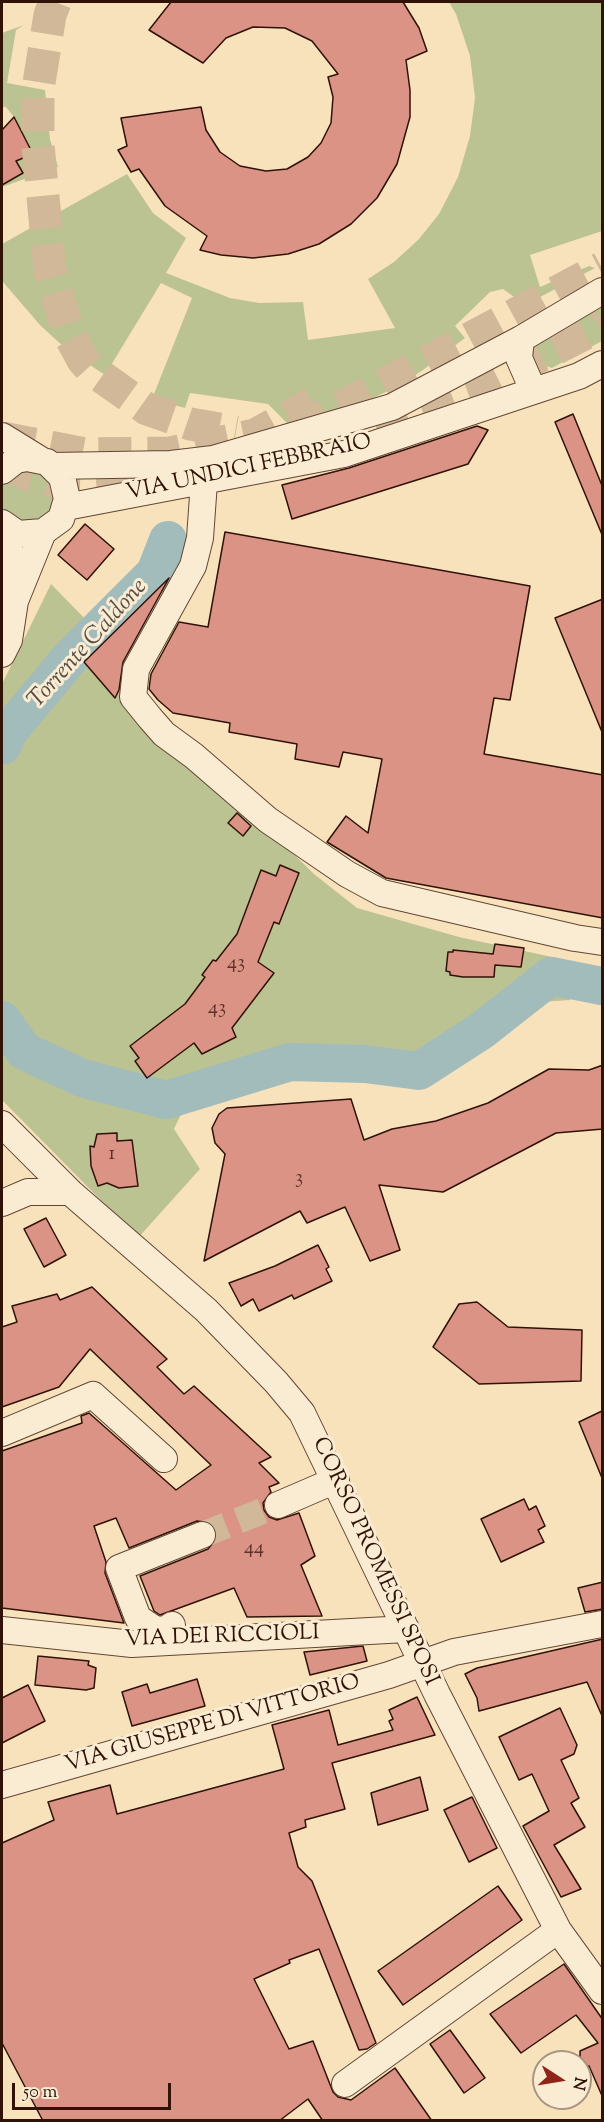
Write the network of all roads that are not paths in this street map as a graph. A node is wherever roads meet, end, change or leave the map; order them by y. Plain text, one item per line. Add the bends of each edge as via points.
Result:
1 (603, 291) edge
2 (521, 339) junction
3 (603, 364) edge
4 (533, 390) junction
5 (2, 436) edge
6 (46, 463) junction
7 (2, 471) edge
8 (204, 482) junction
9 (66, 507) junction
10 (4, 525) edge
11 (43, 532) junction
12 (8, 603) edge
13 (2, 654) edge
14 (603, 942) edge
15 (2, 1124) edge
16 (70, 1192) junction
17 (2, 1203) edge
18 (2, 1433) edge
19 (164, 1459) dead end
20 (332, 1473) junction
21 (291, 1481) tunnel mouth
22 (278, 1505) tunnel mouth
23 (202, 1535) tunnel mouth
24 (603, 1624) edge
25 (172, 1625) dead end
26 (406, 1629) junction
27 (2, 1630) edge
28 (423, 1662) junction
29 (2, 1785) edge
30 (558, 1930) junction
31 (603, 1991) edge
32 (345, 2084) dead end

1 - 2 street, VIA UNDICI FEBBRAIO
2 - 4 street via 519,358
2 - 6 street, VIA UNDICI FEBBRAIO via 392,408 213,459 171,464
3 - 4 street, VIA UNDICI FEBBRAIO
4 - 8 street, VIA UNDICI FEBBRAIO via 344,454
5 - 6 street
6 - 7 street, VIA UNDICI FEBBRAIO via 16,460
6 - 9 street via 65,483
8 - 9 street, VIA UNDICI FEBBRAIO
8 - 14 street via 200,538 193,566 136,669 133,686 133,697 164,734 268,820 382,893
9 - 11 street via 54,525
10 - 11 street via 18,534
10 - 12 street
11 - 12 street
12 - 13 street via 9,640
15 - 16 street, CORSO PROMESSI SPOSI
16 - 17 street via 28,1192
16 - 20 street, CORSO PROMESSI SPOSI via 206,1310 276,1382 302,1413
18 - 19 street via 93,1395
20 - 21 street
20 - 22 street
20 - 26 street, CORSO PROMESSI SPOSI
23 - 25 street via 119,1568 138,1618 156,1629
24 - 28 street, VIA GIUSEPPE DI VITTORIO via 454,1652
26 - 27 street, VIA DEI RICCIOLI via 132,1644
26 - 28 street, CORSO PROMESSI SPOSI
28 - 29 street, VIA GIUSEPPE DI VITTORIO
28 - 30 street, CORSO PROMESSI SPOSI
30 - 31 street, CORSO PROMESSI SPOSI
30 - 32 street

